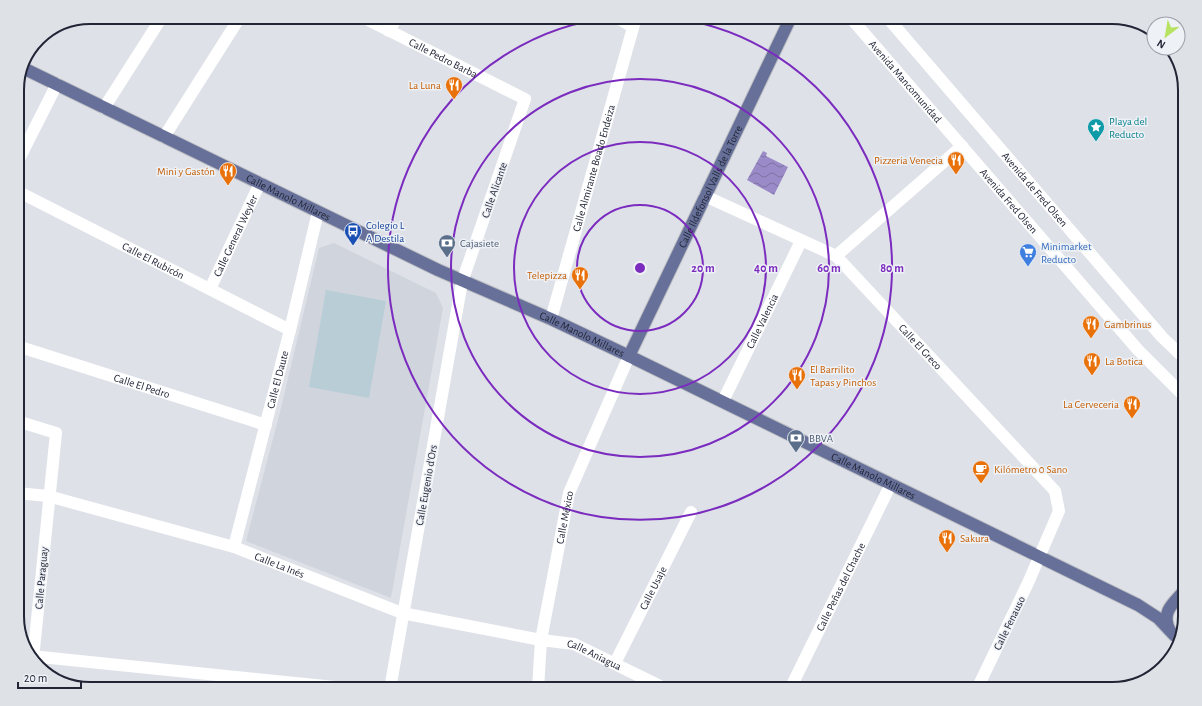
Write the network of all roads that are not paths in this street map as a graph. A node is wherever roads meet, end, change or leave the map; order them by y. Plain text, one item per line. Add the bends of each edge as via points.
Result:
1 (158, 24) edge
2 (236, 24) edge
3 (376, 24) edge
4 (393, 24) edge
5 (634, 24) edge
6 (788, 24) edge
7 (856, 24) edge
8 (893, 24) edge
9 (389, 31) junction
10 (27, 70) edge
11 (57, 84) junction
12 (525, 99) joint
13 (104, 108) junction
14 (164, 137) junction
15 (962, 146) junction
16 (24, 148) edge
17 (260, 182) junction
18 (24, 195) edge
19 (705, 196) junction
20 (318, 212) junction
21 (802, 241) junction
22 (836, 256) junction
23 (462, 282) junction
24 (210, 289) junction
25 (551, 319) junction
26 (290, 330) junction
27 (24, 348) edge
28 (1178, 352) edge
29 (629, 356) junction
30 (1178, 391) edge
31 (723, 401) junction
32 (24, 423) edge
33 (266, 425) junction
34 (891, 484) junction
35 (24, 494) edge
36 (48, 496) junction
37 (691, 512) dead end
38 (234, 547) junction
39 (1040, 558) junction
40 (1178, 599) edge
41 (1178, 600) edge
42 (1138, 605) junction
43 (402, 613) junction
44 (1169, 630) junction
45 (1175, 635) edge
46 (541, 640) junction
47 (34, 650) edge
48 (39, 659) edge
49 (615, 663) junction
50 (282, 682) edge
51 (391, 682) edge
52 (538, 682) edge
53 (652, 682) edge
54 (793, 682) edge
55 (980, 682) edge

1 - 13 street
2 - 14 street
3 - 9 street, Calle Pedro Barba
4 - 9 street
5 - 25 street, Calle Almirante Boado Endeiza
6 - 19 main road, Calle Ildefonsol Valls de la Torre
7 - 15 street, Avenida Mancomunidad
8 - 28 street, Avenida de Fred Olsen via 1162,337
9 - 12 street, Calle Pedro Barba
10 - 11 main road, Calle Manolo Millares
11 - 13 main road, Calle Manolo Millares
11 - 16 street
12 - 23 street, Calle Alicante
13 - 14 main road, Calle Manolo Millares
14 - 17 main road, Calle Manolo Millares
15 - 22 street
15 - 30 street, Avenida Fred Olsen via 1138,350
17 - 20 main road, Calle Manolo Millares
17 - 24 street, Calle General Weyler
18 - 24 street, Calle El Rubicón
19 - 21 street, Calle El Greco
19 - 29 main road, Calle Ildefonsol Valls de la Torre
20 - 23 main road, Calle Manolo Millares
20 - 26 street, Calle El Daute
21 - 22 street, Calle El Greco
21 - 31 street, Calle Valencia
22 - 39 street, Calle El Greco via 1055,491 1059,511
23 - 25 main road, Calle Manolo Millares
23 - 43 street, Calle Eugenio d'Ors
24 - 26 street, Calle El Rubicón
25 - 29 main road, Calle Manolo Millares
26 - 33 street, Calle El Daute
27 - 33 street, Calle El Pedro
29 - 31 main road, Calle Manolo Millares
29 - 46 street, Calle México via 569,493
31 - 34 main road, Calle Manolo Millares
32 - 36 street, Calle Paraguay via 56,433
33 - 38 street, Calle El Daute
34 - 39 main road, Calle Manolo Millares
34 - 54 street, Calle Peñas del Chache
35 - 36 street, Calle La Inés
36 - 38 street, Calle La Inés
36 - 47 street, Calle Paraguay
37 - 49 street, Calle Usaje
38 - 43 street, Calle La Inés
39 - 42 main road, Calle Manolo Millares
39 - 55 street, Calle Fenauso
40 - 42 main road via 1157,607
41 - 44 main road via 1167,609
42 - 44 main road via 1158,618
43 - 46 street, Calle La Inés
43 - 51 street, Calle Eugenio d'Ors
44 - 45 main road
46 - 49 street, Calle Aniagua via 574,644
46 - 52 street, Calle México
48 - 50 street
49 - 53 street, Calle Aniagua

